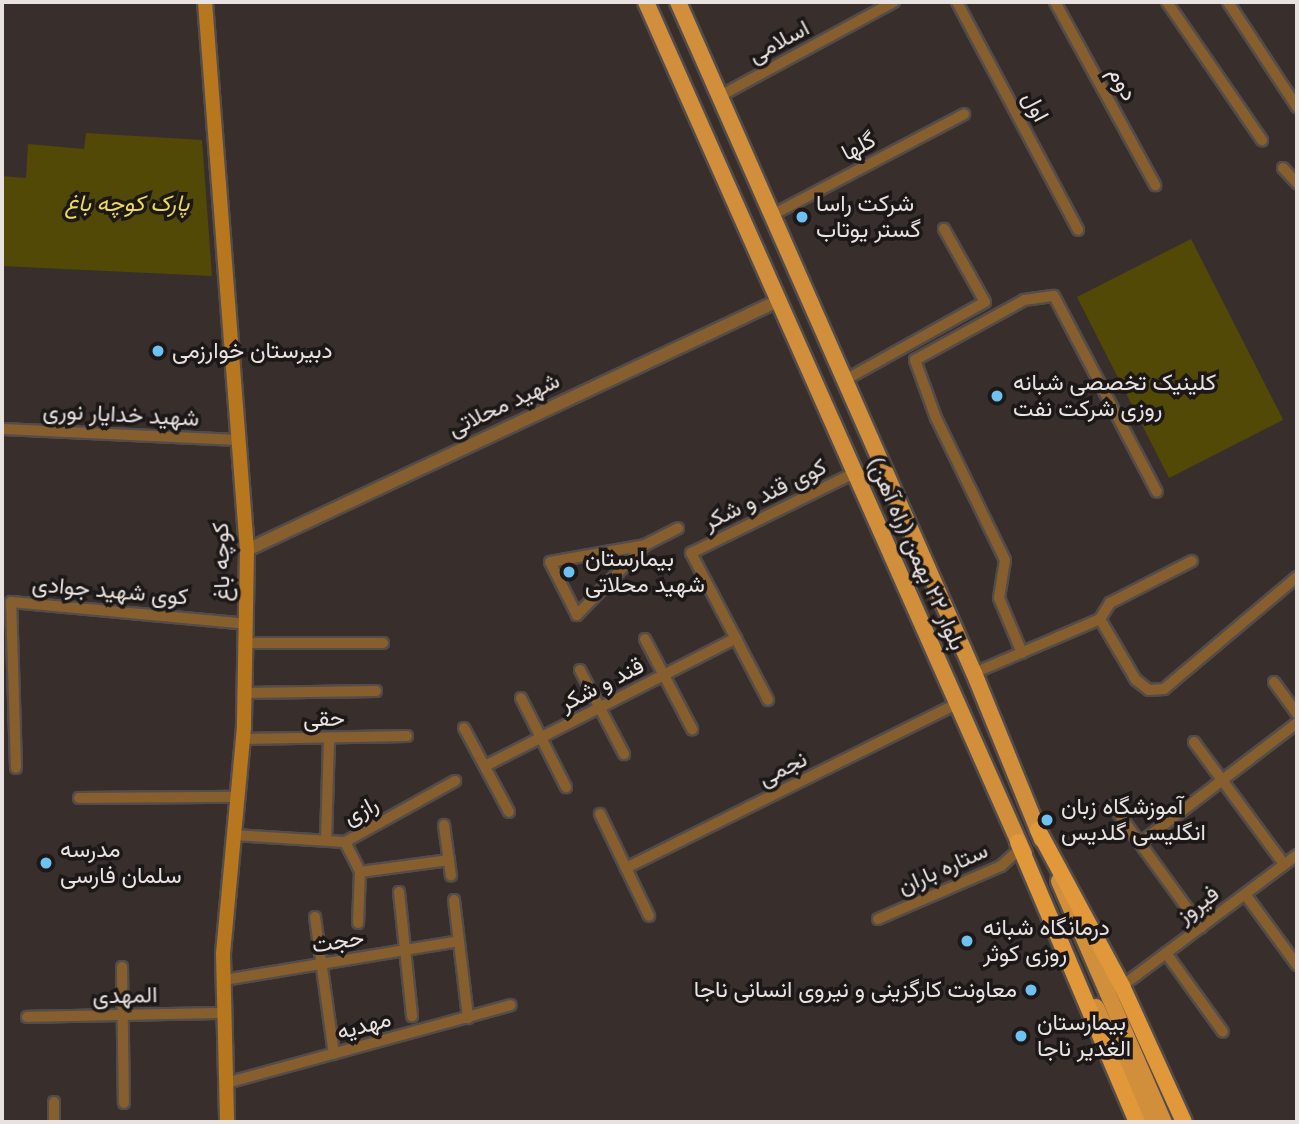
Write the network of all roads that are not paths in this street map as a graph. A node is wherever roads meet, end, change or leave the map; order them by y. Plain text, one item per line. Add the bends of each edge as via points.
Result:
1 (205, 2) edge
2 (646, 2) edge
3 (678, 2) edge
4 (894, 2) edge
5 (957, 2) edge
6 (1055, 2) edge
7 (1167, 2) edge
8 (1228, 2) edge
9 (720, 96) junction
10 (1297, 107) edge
11 (964, 114) dead end
12 (1262, 140) dead end
13 (1283, 168) dead end
14 (1297, 183) edge
15 (1155, 185) dead end
16 (772, 215) junction
17 (944, 229) dead end
18 (1078, 230) dead end
19 (780, 300) junction
20 (845, 380) junction
21 (2, 429) edge
22 (238, 440) junction
23 (856, 472) junction
24 (1157, 492) dead end
25 (678, 528) dead end
26 (645, 545) junction
27 (247, 550) junction
28 (1192, 561) dead end
29 (1297, 577) edge
30 (1100, 619) junction
31 (246, 624) junction
32 (736, 638) junction
33 (645, 639) dead end
34 (245, 643) junction
35 (383, 643) dead end
36 (1021, 653) junction
37 (580, 670) dead end
38 (974, 673) junction
39 (665, 674) junction
40 (1273, 682) dead end
41 (376, 691) dead end
42 (244, 693) junction
43 (521, 698) dead end
44 (768, 699) dead end
45 (957, 704) junction
46 (600, 707) junction
47 (1297, 714) edge
48 (1297, 723) edge
49 (464, 728) dead end
50 (692, 729) dead end
51 (407, 736) dead end
52 (541, 737) junction
53 (329, 738) junction
54 (243, 739) junction
55 (1194, 742) dead end
56 (624, 754) dead end
57 (485, 766) junction
58 (16, 768) dead end
59 (1222, 780) junction
60 (455, 781) dead end
61 (566, 788) dead end
62 (237, 797) junction
63 (79, 798) dead end
64 (1113, 806) dead end
65 (509, 812) dead end
66 (600, 814) dead end
67 (444, 825) dead end
68 (1038, 830) junction
69 (234, 835) junction
70 (326, 840) junction
71 (345, 842) junction
72 (1140, 844) junction
73 (1019, 846) junction
74 (1297, 855) edge
75 (449, 860) junction
76 (1284, 864) junction
77 (626, 868) junction
78 (360, 872) junction
79 (451, 876) dead end
80 (399, 892) dead end
81 (1245, 894) junction
82 (454, 900) dead end
83 (315, 916) dead end
84 (649, 916) dead end
85 (878, 919) dead end
86 (358, 923) dead end
87 (1201, 927) junction
88 (458, 941) junction
89 (405, 950) junction
90 (1166, 953) junction
91 (321, 964) junction
92 (1297, 965) edge
93 (122, 967) dead end
94 (224, 980) junction
95 (1122, 986) junction
96 (510, 1005) dead end
97 (225, 1013) junction
98 (122, 1015) junction
99 (412, 1016) dead end
100 (27, 1017) dead end
101 (468, 1018) junction
102 (1223, 1032) dead end
103 (334, 1054) junction
104 (226, 1083) junction
105 (54, 1102) dead end
106 (124, 1103) dead end
107 (54, 1122) edge
108 (227, 1122) edge
109 (1136, 1122) edge
110 (1148, 1122) edge
111 (1164, 1122) edge
112 (1184, 1122) edge

1 - 22 main road, کوچه باغ
2 - 19 main road, بلوار ۲۲ بهمن (راه آهن)
3 - 9 main road, بلوار ۲۲ بهمن (راه آهن)
4 - 9 street, اسلامی
5 - 18 street, اول
6 - 15 street, دوم
7 - 12 street
8 - 10 street
9 - 16 main road, بلوار ۲۲ بهمن (راه آهن)
11 - 16 street, گلها
13 - 14 street
16 - 20 main road, بلوار ۲۲ بهمن (راه آهن)
17 - 20 street via 985,302
19 - 23 main road, بلوار ۲۲ بهمن (راه آهن)
19 - 27 street, شهید محلاتی
20 - 38 main road, بلوار ۲۲ بهمن (راه آهن)
21 - 22 street, شهید خدایار نوری
22 - 27 main road, کوچه باغ
23 - 32 street, کوی قند و شکر via 691,553
23 - 45 main road, بلوار ۲۲ بهمن (راه آهن)
24 - 36 street via 1054,296 1024,300 915,360 936,418 1005,560 999,598
25 - 26 street
26 - 26 street via 550,562 577,615 606,585
27 - 31 main road, کوچه باغ
28 - 30 street via 1110,603
29 - 30 street via 1164,689 1149,690 1136,680
30 - 36 street
31 - 34 main road, کوچه باغ
31 - 58 street, کوی شهید جوادی via 11,602
32 - 39 street, قند و شکر
32 - 44 street
33 - 39 street
34 - 35 street
34 - 42 main road, کوچه باغ
36 - 38 street
37 - 46 street
38 - 68 main road, بلوار ۲۲ بهمن (راه آهن)
39 - 46 street, قند و شکر
39 - 50 street
40 - 47 street
41 - 42 street
42 - 54 main road, کوچه باغ
43 - 52 street
45 - 73 main road, بلوار ۲۲ بهمن (راه آهن)
45 - 77 street, نجمی
46 - 52 street, قند و شکر
46 - 56 street
48 - 59 street
49 - 57 street
51 - 53 street, حقی
52 - 57 street, قند و شکر
52 - 61 street
53 - 54 street, حقی
53 - 70 street
54 - 62 main road, کوچه باغ
55 - 59 street
57 - 65 street
59 - 72 street
59 - 76 street
60 - 71 street, رازی
62 - 63 street
62 - 69 main road, کوچه باغ
64 - 72 street
66 - 77 street
67 - 75 street
68 - 95 highway
68 - 111 main road, بلوار ۲۲ بهمن (راه آهن)
69 - 70 street, رازی
69 - 94 main road, کوچه باغ
70 - 71 street, رازی
71 - 78 street
72 - 87 street
73 - 85 street, ستاره باران via 1001,866
73 - 109 highway
73 - 110 main road, بلوار ۲۲ بهمن (راه آهن) via 1057,919
74 - 76 street, فیروز
75 - 78 street
75 - 79 street
76 - 81 street, فیروز
77 - 84 street
78 - 86 street
80 - 89 street
81 - 87 street, فیروز
81 - 92 street
82 - 88 street
83 - 91 street
87 - 90 street, فیروز
88 - 89 street, حجت
88 - 101 street
89 - 91 street, حجت
89 - 99 street
90 - 95 street, فیروز
90 - 102 street
91 - 94 street, حجت
91 - 103 street
93 - 98 street
94 - 97 main road, کوچه باغ
95 - 112 highway
96 - 101 street, مهدیه
97 - 98 street, المهدی
97 - 104 main road, کوچه باغ
98 - 100 street, المهدی
98 - 106 street
101 - 103 street, مهدیه
103 - 104 street, مهدیه
104 - 108 main road, کوچه باغ
105 - 107 street

